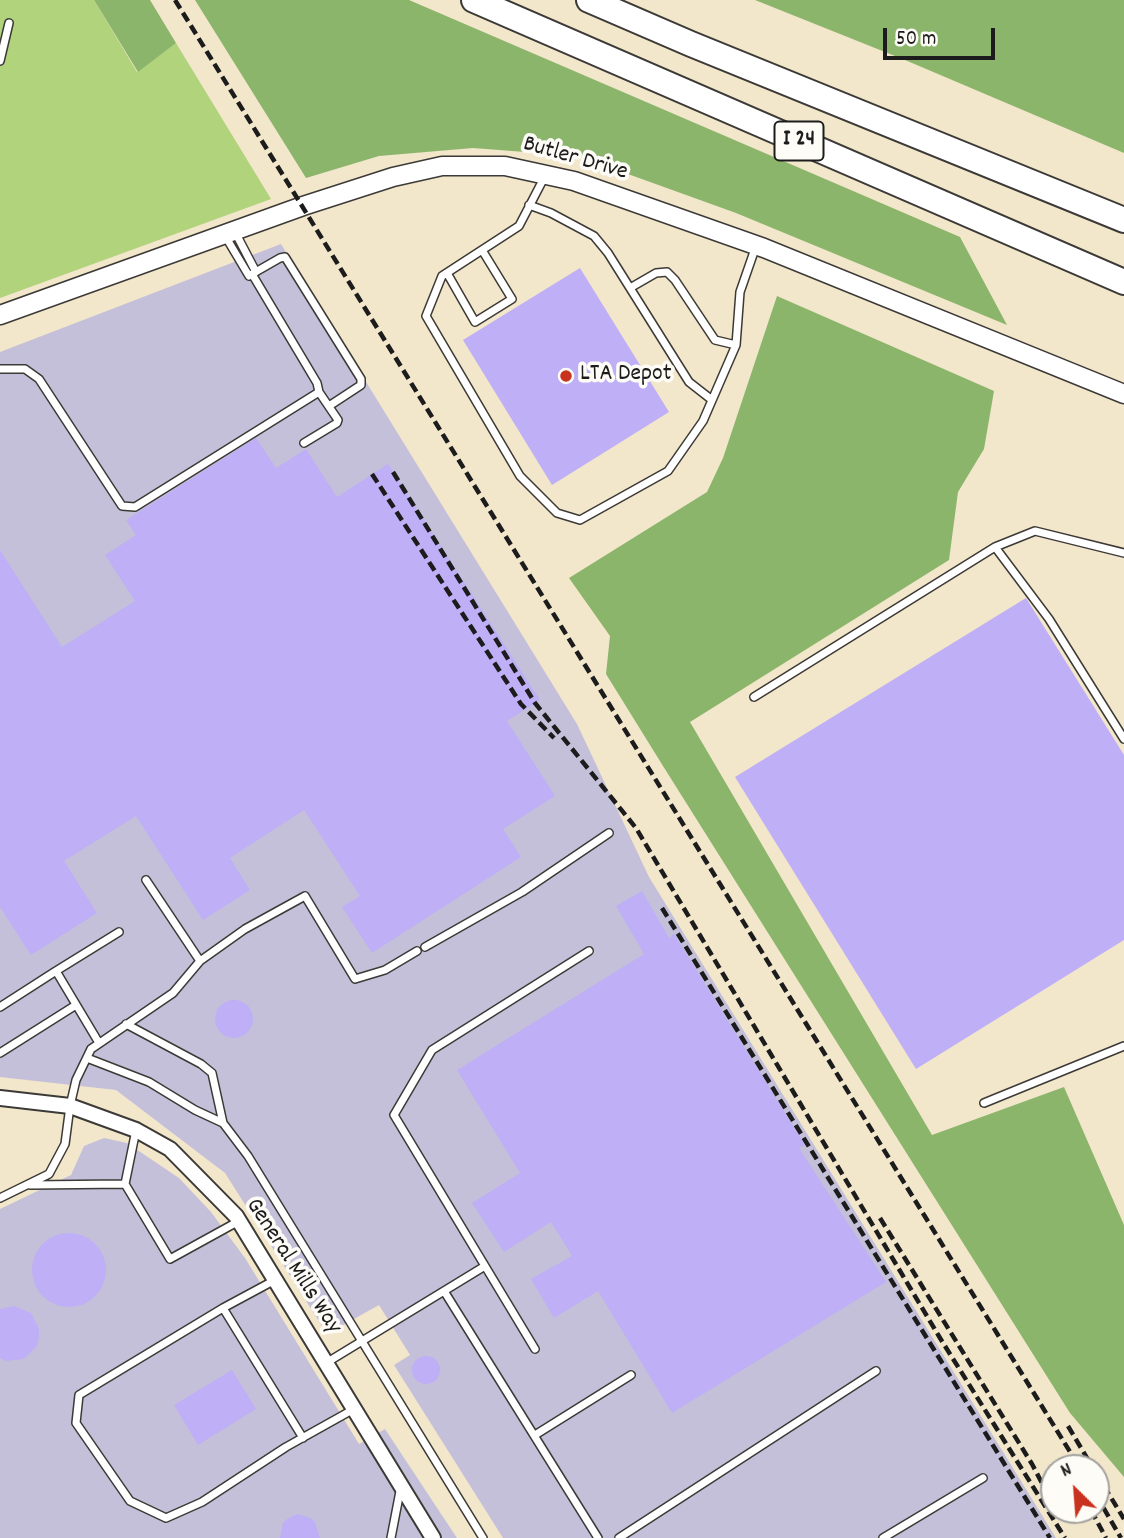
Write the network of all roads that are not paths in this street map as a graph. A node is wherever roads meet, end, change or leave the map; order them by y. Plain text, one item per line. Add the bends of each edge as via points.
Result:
1 (474, 0) edge
2 (589, 0) edge
3 (9, 23) dead end
4 (0, 61) edge
5 (545, 175) junction
6 (530, 205) junction
7 (1124, 220) edge
8 (229, 233) junction
9 (756, 246) junction
10 (482, 250) junction
11 (447, 273) junction
12 (252, 274) junction
13 (1124, 282) edge
14 (630, 288) junction
15 (0, 315) edge
16 (736, 345) junction
17 (0, 369) edge
18 (319, 392) junction
19 (1124, 394) edge
20 (712, 400) junction
21 (329, 406) junction
22 (304, 443) dead end
23 (995, 547) junction
24 (1124, 553) edge
25 (754, 696) dead end
26 (1124, 739) edge
27 (609, 833) dead end
28 (146, 880) dead end
29 (119, 932) dead end
30 (425, 947) dead end
31 (417, 951) dead end
32 (589, 951) dead end
33 (200, 961) junction
34 (56, 971) junction
35 (76, 1005) junction
36 (0, 1007) edge
37 (126, 1024) junction
38 (99, 1043) junction
39 (1124, 1046) edge
40 (0, 1053) edge
41 (87, 1058) junction
42 (0, 1098) edge
43 (984, 1103) dead end
44 (70, 1106) junction
45 (223, 1123) junction
46 (136, 1130) junction
47 (125, 1184) junction
48 (27, 1185) junction
49 (0, 1198) edge
50 (239, 1221) junction
51 (485, 1266) junction
52 (275, 1280) junction
53 (444, 1291) junction
54 (223, 1308) junction
55 (360, 1342) junction
56 (535, 1349) dead end
57 (326, 1363) junction
58 (876, 1371) dead end
59 (631, 1375) dead end
60 (354, 1409) junction
61 (535, 1435) junction
62 (303, 1438) junction
63 (983, 1478) dead end
64 (401, 1486) junction
65 (391, 1538) edge
66 (433, 1538) edge
67 (483, 1538) edge
68 (598, 1538) edge
69 (619, 1538) edge
70 (884, 1538) edge

1 - 13 highway, I 24
2 - 7 highway, I 24
3 - 4 lane
5 - 6 lane
5 - 8 street, Butler Drive via 505,166 442,166 380,181
5 - 9 street, Butler Drive via 574,181
6 - 10 lane via 519,226
6 - 14 lane via 594,236
8 - 12 lane
8 - 15 street, Butler Drive
9 - 16 lane via 740,292
9 - 19 street, Butler Drive
10 - 11 lane
10 - 11 lane via 512,299 475,322
11 - 20 lane via 426,316 520,476 557,513 580,520 668,471
12 - 18 lane
12 - 21 lane via 285,257 360,379 361,385
14 - 16 lane via 656,272 667,272 715,340
14 - 20 lane via 689,382
16 - 20 lane
17 - 18 lane via 25,369 39,379 122,506 135,507
18 - 21 lane
21 - 22 lane via 337,424
23 - 24 lane via 1035,531
23 - 25 lane
23 - 26 lane via 1049,619
27 - 30 lane
28 - 33 lane
29 - 34 lane
31 - 33 lane via 385,970 355,979 306,896 244,929
32 - 51 lane via 432,1050 394,1115
33 - 37 lane via 173,993
34 - 35 lane
34 - 36 lane
35 - 38 lane
35 - 40 lane
37 - 38 lane
37 - 45 lane via 212,1073
38 - 41 lane
39 - 43 lane
41 - 44 lane
41 - 45 lane via 149,1082
42 - 44 street, General Mills Way
44 - 46 street, General Mills Way
44 - 48 lane via 65,1144 49,1174
45 - 55 lane via 248,1156
46 - 47 lane
46 - 50 street, General Mills Way via 170,1149
47 - 48 lane
47 - 50 lane via 170,1259
48 - 49 lane
50 - 52 street, General Mills Way
51 - 53 lane
51 - 56 lane
52 - 54 lane
52 - 57 street, General Mills Way
53 - 55 lane
53 - 61 lane
54 - 62 lane
54 - 62 lane via 79,1395 76,1423 130,1501 166,1518 202,1502
55 - 57 lane
55 - 67 lane
57 - 60 street, General Mills Way
58 - 69 lane
59 - 61 lane
60 - 62 lane
60 - 64 street, General Mills Way
61 - 68 lane
63 - 70 lane
64 - 65 lane
64 - 66 street, General Mills Way

